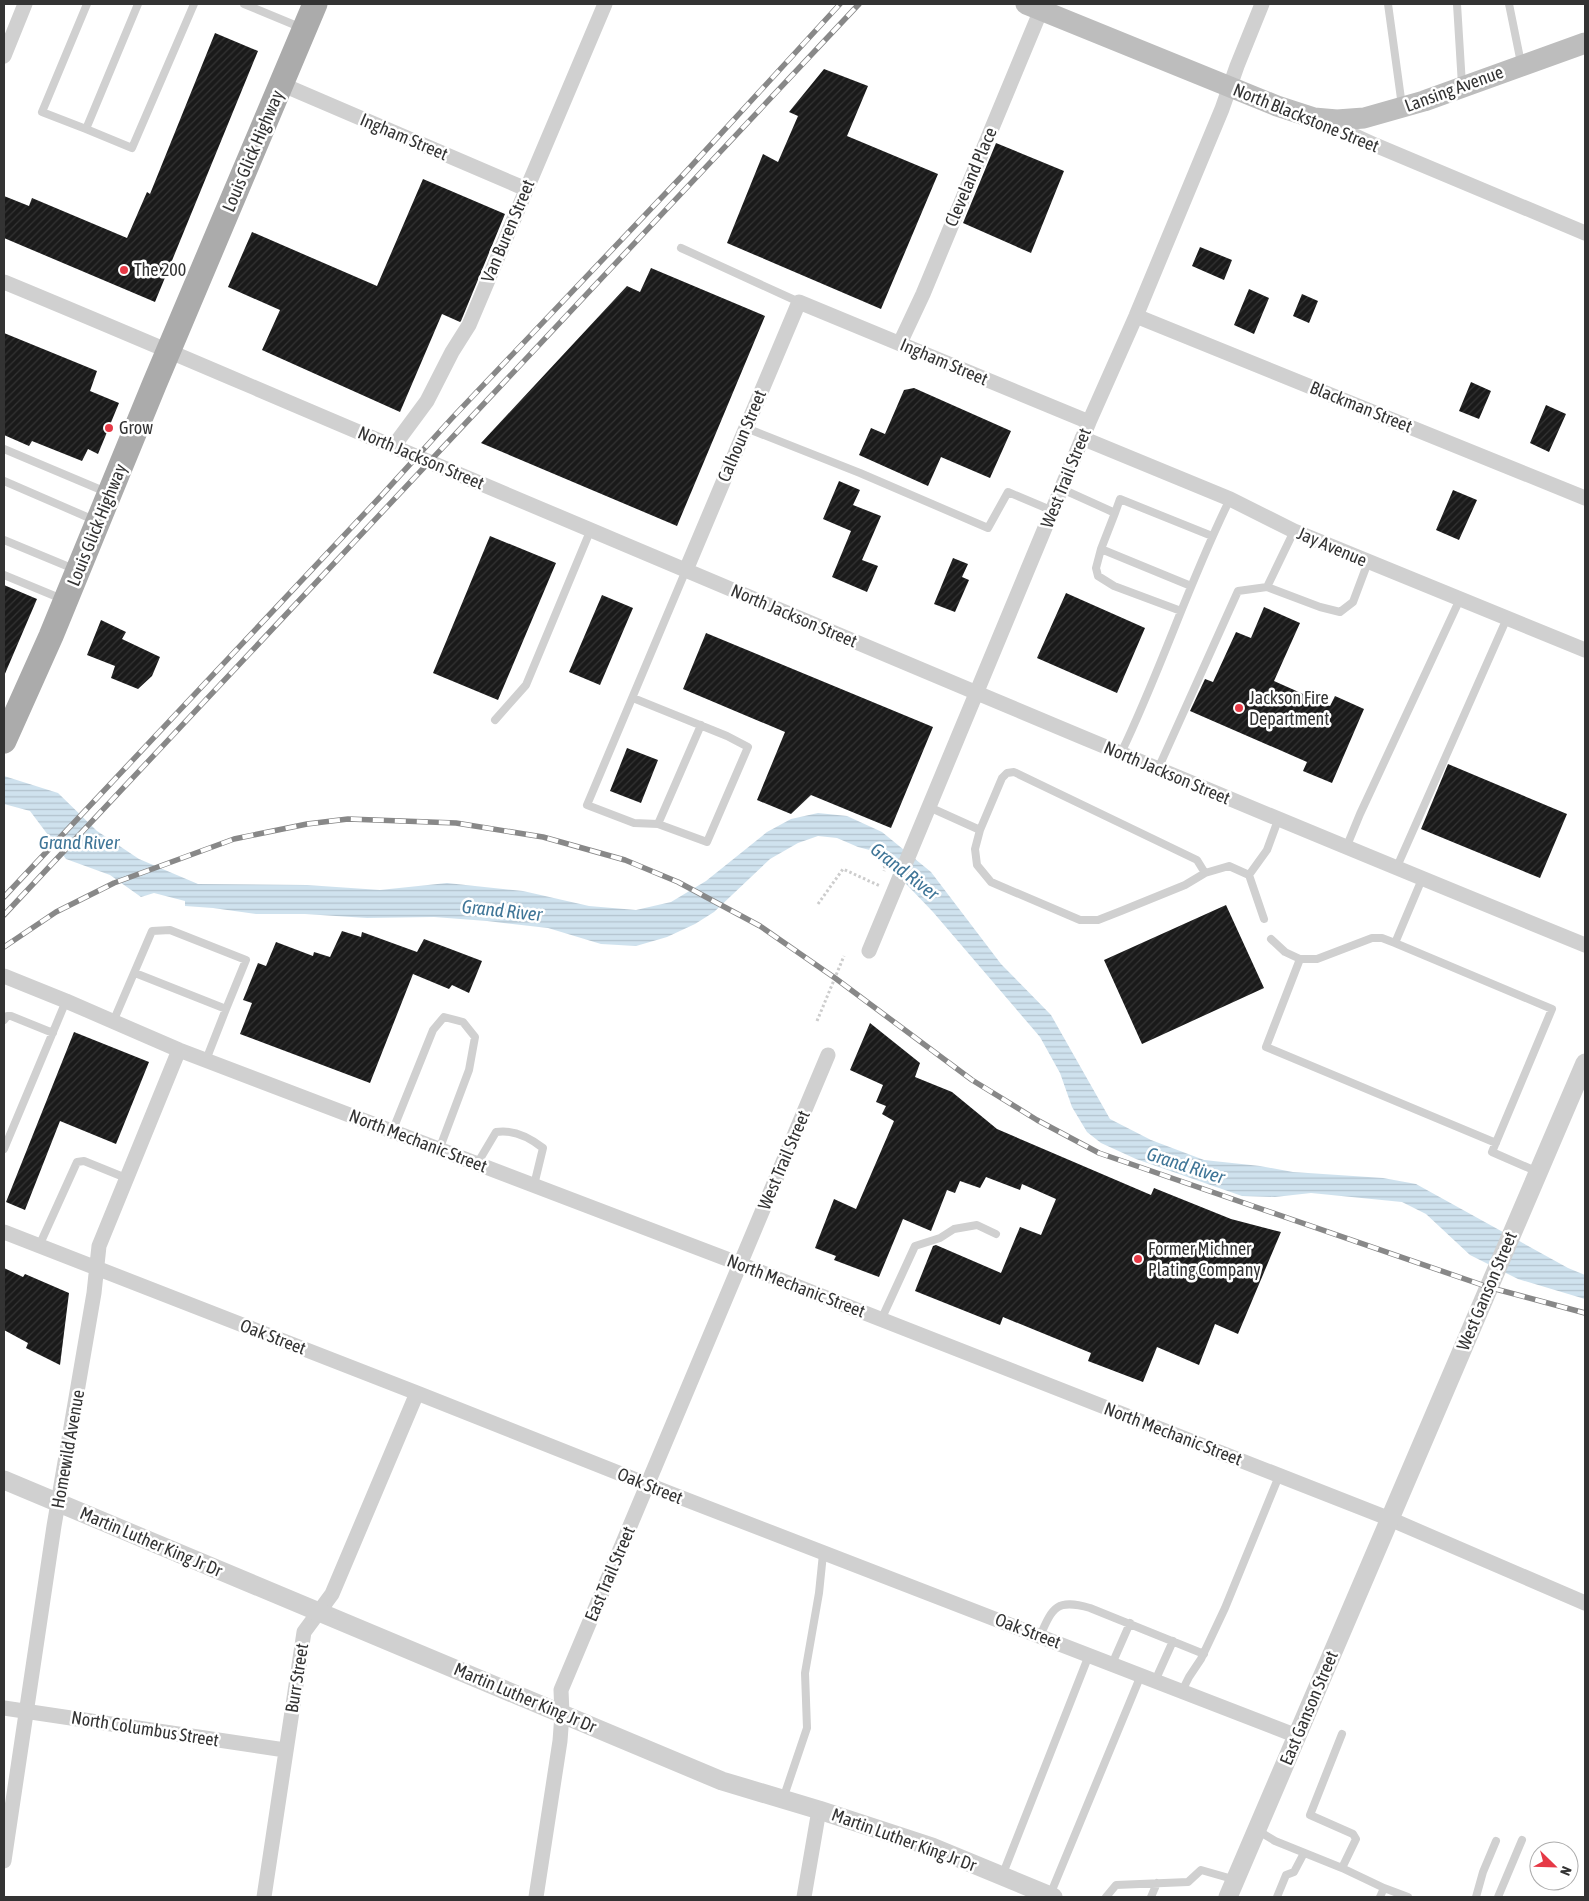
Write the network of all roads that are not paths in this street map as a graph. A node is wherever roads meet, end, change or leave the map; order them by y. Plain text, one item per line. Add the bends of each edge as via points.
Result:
1 (25, 4) edge
2 (87, 4) edge
3 (138, 4) edge
4 (194, 4) edge
5 (244, 4) edge
6 (315, 4) edge
7 (605, 4) edge
8 (1262, 4) edge
9 (1388, 4) edge
10 (1457, 4) edge
11 (1510, 4) edge
12 (1033, 7) edge
13 (304, 30) junction
14 (1585, 43) edge
15 (4, 56) edge
16 (1522, 65) junction
17 (281, 84) junction
18 (1229, 87) junction
19 (1462, 87) junction
20 (1403, 108) junction
21 (1319, 119) junction
22 (86, 129) junction
23 (526, 189) junction
24 (1585, 233) edge
25 (681, 248) dead end
26 (4, 282) edge
27 (799, 302) junction
28 (1136, 316) junction
29 (900, 343) junction
30 (170, 350) junction
31 (1089, 422) junction
32 (746, 428) junction
33 (1082, 438) junction
34 (393, 447) junction
35 (4, 449) edge
36 (4, 481) edge
37 (1062, 489) junction
38 (110, 494) junction
39 (1585, 498) edge
40 (1230, 499) junction
41 (1053, 511) junction
42 (1115, 513) junction
43 (98, 522) junction
44 (591, 529) junction
45 (1294, 531) junction
46 (1212, 536) junction
47 (4, 540) edge
48 (1101, 549) junction
49 (1368, 562) junction
50 (686, 570) junction
51 (78, 571) junction
52 (4, 575) edge
53 (1192, 586) junction
54 (1267, 588) junction
55 (1460, 599) junction
56 (66, 600) junction
57 (1181, 611) junction
58 (1507, 618) junction
59 (1585, 650) edge
60 (977, 694) junction
61 (633, 698) junction
62 (496, 720) dead end
63 (701, 726) junction
64 (4, 741) edge
65 (1121, 753) junction
66 (1158, 769) junction
67 (929, 808) junction
68 (1278, 820) junction
69 (658, 824) junction
70 (980, 830) junction
71 (1346, 848) junction
72 (1396, 869) junction
73 (1205, 873) junction
74 (1249, 876) junction
75 (1422, 879) junction
76 (1264, 919) dead end
77 (1272, 939) dead end
78 (1395, 943) junction
79 (1585, 945) edge
80 (869, 951) dead end
81 (1300, 959) junction
82 (135, 973) junction
83 (5, 978) edge
84 (66, 1001) junction
85 (226, 1009) junction
86 (4, 1020) edge
87 (113, 1022) junction
88 (53, 1033) junction
89 (179, 1050) junction
90 (828, 1055) dead end
91 (206, 1060) junction
92 (1585, 1063) edge
93 (392, 1132) junction
94 (1496, 1143) junction
95 (4, 1149) edge
96 (440, 1150) junction
97 (477, 1164) junction
98 (1538, 1172) junction
99 (126, 1178) junction
100 (534, 1185) junction
101 (4, 1232) edge
102 (996, 1234) dead end
103 (40, 1246) junction
104 (740, 1264) junction
105 (96, 1268) junction
106 (881, 1320) junction
107 (418, 1393) junction
108 (1279, 1476) junction
109 (4, 1480) edge
110 (647, 1485) junction
111 (58, 1503) junction
112 (1390, 1520) junction
113 (823, 1554) junction
114 (1585, 1603) edge
115 (318, 1612) junction
116 (1130, 1624) junction
117 (1040, 1636) junction
118 (1173, 1640) junction
119 (1204, 1654) junction
120 (1089, 1655) junction
121 (1112, 1664) junction
122 (1140, 1675) junction
123 (1155, 1681) junction
124 (1182, 1691) junction
125 (4, 1708) edge
126 (26, 1711) junction
127 (562, 1714) junction
128 (1342, 1734) dead end
129 (1297, 1736) junction
130 (285, 1750) junction
131 (783, 1800) junction
132 (819, 1810) junction
133 (1257, 1830) junction
134 (1522, 1840) dead end
135 (1496, 1841) dead end
136 (1304, 1853) junction
137 (4, 1861) edge
138 (1342, 1868) junction
139 (1002, 1876) junction
140 (1236, 1880) junction
141 (1157, 1883) junction
142 (1384, 1888) junction
143 (264, 1897) edge
144 (536, 1897) edge
145 (804, 1897) edge
146 (1052, 1897) edge
147 (1106, 1897) edge
148 (1151, 1897) edge
149 (1228, 1897) edge
150 (1277, 1897) edge
151 (1380, 1897) edge
152 (1408, 1897) edge
153 (1476, 1897) edge
154 (1498, 1897) edge

1 - 15 street
2 - 22 lane via 42,112
3 - 22 lane
4 - 22 lane via 132,148
5 - 13 lane
6 - 13 main road, Louis Glick Highway
7 - 23 street, Van Buren Street
8 - 18 street, West Trail Street
9 - 20 lane
10 - 19 lane
11 - 16 lane
12 - 18 main road, North Blackstone Street
12 - 29 street, Cleveland Place
13 - 17 main road, Louis Glick Highway
14 - 16 main road, Lansing Avenue
16 - 19 main road, Lansing Avenue
17 - 23 street, Ingham Street
17 - 30 main road, Louis Glick Highway
18 - 21 main road, North Blackstone Street
18 - 28 street, West Trail Street
19 - 20 main road, Lansing Avenue
20 - 21 main road, Lansing Avenue via 1364,118
21 - 24 street, North Blackstone Street
23 - 34 street, Van Buren Street via 468,325 428,401
25 - 27 lane
26 - 30 street, North Jackson Street
27 - 29 street, Ingham Street
27 - 32 street, Calhoun Street
28 - 31 street, West Trail Street
28 - 39 street, Blackman Street
29 - 31 street, Ingham Street
30 - 34 street, North Jackson Street
30 - 38 main road, Louis Glick Highway
31 - 33 street, West Trail Street
32 - 41 lane via 988,528 1008,492
32 - 50 street, Calhoun Street
33 - 37 street, West Trail Street
33 - 40 street, Jay Avenue
34 - 44 street, North Jackson Street
35 - 38 lane
36 - 43 lane
37 - 41 street, West Trail Street
37 - 42 lane
38 - 43 main road, Louis Glick Highway
40 - 45 street, Jay Avenue
40 - 46 lane
41 - 60 street, West Trail Street
42 - 46 lane via 1120,499
42 - 48 lane
43 - 51 main road, Louis Glick Highway
44 - 50 street, North Jackson Street
44 - 62 lane via 526,685
45 - 49 street, Jay Avenue
45 - 54 lane
46 - 53 lane
47 - 51 lane
48 - 53 lane
48 - 57 lane via 1096,568 1098,576 1114,586
49 - 54 lane via 1353,602 1340,612
49 - 55 street, Jay Avenue
50 - 60 street, North Jackson Street
50 - 61 lane
51 - 56 main road, Louis Glick Highway
52 - 56 lane
53 - 57 lane
54 - 66 lane via 1238,592
55 - 58 street, Jay Avenue
55 - 71 lane
56 - 64 main road, Louis Glick Highway
57 - 65 lane
58 - 59 street, Jay Avenue
58 - 72 lane
60 - 65 street, North Jackson Street
60 - 67 street, West Trail Street
61 - 63 lane
61 - 69 lane via 588,805 634,823
63 - 69 lane
63 - 69 lane via 748,747 707,842
65 - 66 street, North Jackson Street
66 - 68 street, North Jackson Street
67 - 70 lane
67 - 80 street, West Trail Street
68 - 71 street, North Jackson Street
68 - 74 lane via 1267,850
70 - 73 lane via 1002,778 1014,772 1197,860
70 - 73 lane via 975,849 977,865 991,882 1080,920 1098,920 1185,885
71 - 72 street, North Jackson Street
72 - 75 street, North Jackson Street
73 - 74 lane via 1229,866
74 - 76 lane
75 - 78 lane
75 - 79 street, North Jackson Street
77 - 81 lane via 1285,952
78 - 81 lane via 1372,938 1317,959
78 - 94 lane via 1552,1009
81 - 94 lane via 1266,1047
82 - 85 lane
82 - 85 lane via 152,931 170,930 237,956 246,960
82 - 87 lane
83 - 84 street, North Mechanic Street
84 - 87 street, North Mechanic Street
84 - 88 lane
85 - 91 lane
86 - 88 lane via 11,1016
87 - 89 street, North Mechanic Street
88 - 95 lane
89 - 91 street, North Mechanic Street
89 - 99 street, Homewild Avenue
90 - 104 street, West Trail Street
91 - 93 street, North Mechanic Street
92 - 98 street, West Ganson Street
93 - 96 street, North Mechanic Street
93 - 96 lane via 434,1030 444,1018 463,1022 475,1037 469,1070
94 - 98 lane via 1492,1152
96 - 97 street, North Mechanic Street
97 - 100 street, North Mechanic Street
97 - 100 lane via 496,1132 505,1130 521,1134 543,1148
98 - 112 street, West Ganson Street
99 - 103 lane via 84,1161 77,1162
99 - 105 street, Homewild Avenue via 99,1246
100 - 104 street, North Mechanic Street
101 - 103 street, Oak Street
102 - 106 lane via 977,1225 954,1229 940,1238 915,1246
103 - 105 street, Oak Street
104 - 106 street, North Mechanic Street
104 - 110 street, East Trail Street
105 - 107 street, Oak Street
105 - 111 street, Homewild Avenue
106 - 108 street, North Mechanic Street
107 - 110 street, Oak Street
107 - 115 street, Burr Street via 332,1594
108 - 112 street, North Mechanic Street
108 - 119 lane
109 - 111 street, Martin Luther King Jr Dr
110 - 113 street, Oak Street
110 - 127 street, East Trail Street via 561,1690
111 - 115 street, Martin Luther King Jr Dr
111 - 126 street, Homewild Avenue
112 - 114 street, North Mechanic Street
112 - 129 street, East Ganson Street
113 - 117 street, Oak Street
113 - 131 lane via 806,1673 806,1728
115 - 127 street, Martin Luther King Jr Dr
115 - 130 street, Burr Street via 304,1632
116 - 117 lane via 1090,1608 1064,1604 1055,1608
116 - 118 lane
116 - 121 lane
117 - 120 street, Oak Street
118 - 119 lane
118 - 123 lane
119 - 124 lane
120 - 121 street, Oak Street
120 - 139 lane
121 - 122 street, Oak Street
122 - 123 street, Oak Street
122 - 146 lane
123 - 124 street, Oak Street
124 - 129 street, Oak Street
125 - 126 street, North Columbus Street
126 - 130 street, North Columbus Street
126 - 137 street, Homewild Avenue
127 - 131 street, Martin Luther King Jr Dr via 722,1781
127 - 144 street, East Trail Street
128 - 138 lane via 1310,1815 1353,1834 1356,1839
129 - 133 street, East Ganson Street
130 - 143 street, Burr Street
131 - 132 street, Martin Luther King Jr Dr
132 - 139 street, Martin Luther King Jr Dr via 932,1847
132 - 145 street
133 - 136 lane
133 - 140 street, East Ganson Street
134 - 154 lane
135 - 153 lane
136 - 138 lane
136 - 150 lane via 1294,1872 1286,1875
138 - 142 lane
139 - 146 street, Martin Luther King Jr Dr
140 - 141 lane via 1200,1870 1188,1882
140 - 149 street, East Ganson Street
141 - 147 lane via 1116,1884
141 - 148 lane
142 - 151 lane
142 - 152 lane

